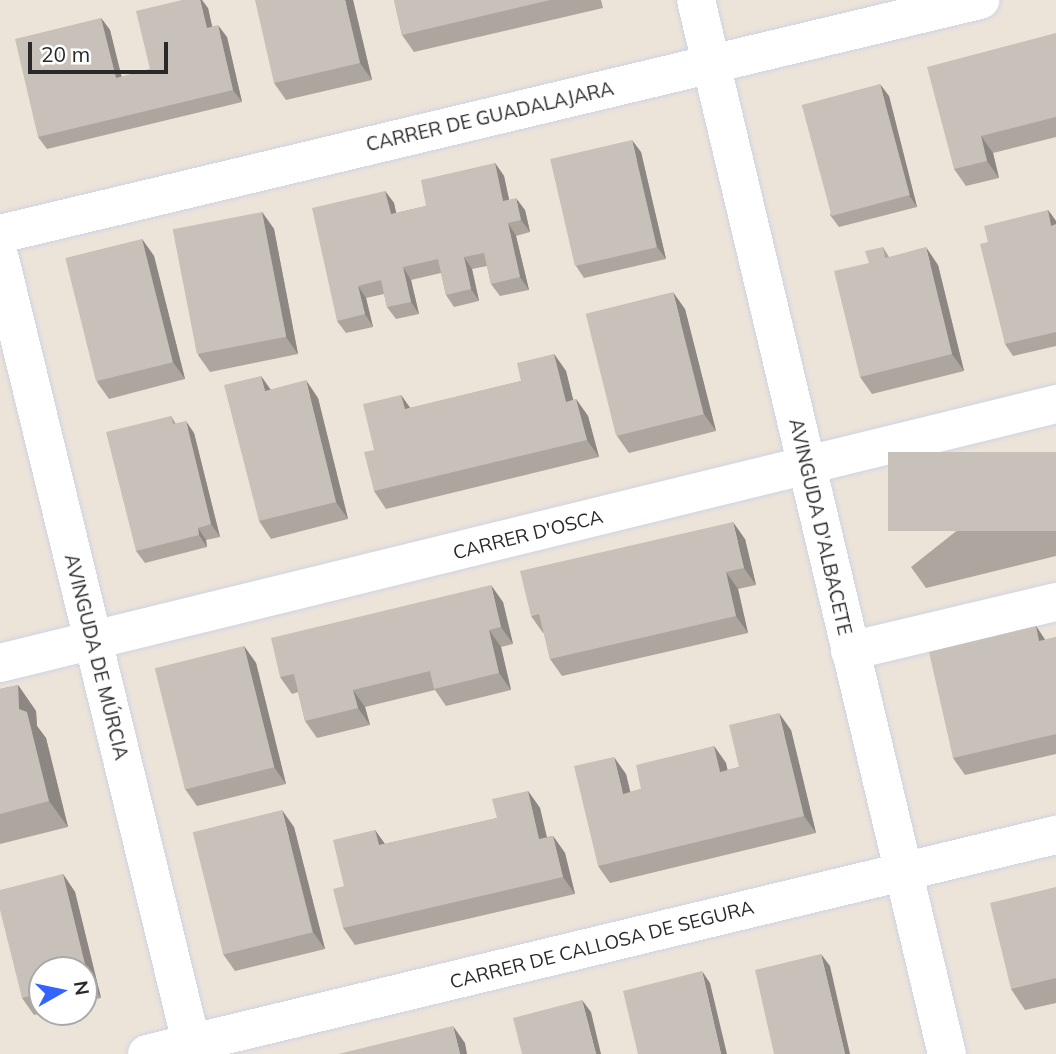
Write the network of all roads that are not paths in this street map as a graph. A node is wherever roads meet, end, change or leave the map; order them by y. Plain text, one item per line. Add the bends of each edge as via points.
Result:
1 (696, 0) edge
2 (980, 0) edge
3 (711, 63) junction
4 (0, 234) edge
5 (0, 259) edge
6 (1056, 404) edge
7 (806, 467) junction
8 (1056, 602) edge
9 (92, 641) junction
10 (850, 651) junction
11 (0, 663) edge
12 (1056, 835) edge
13 (903, 873) junction
14 (193, 1049) edge
15 (147, 1054) edge
16 (947, 1054) edge

1 - 3 street, AVINGUDA D'ALBACETE
2 - 3 street, CARRER DE GUADALAJARA
3 - 4 street, CARRER DE GUADALAJARA
3 - 7 street, AVINGUDA D'ALBACETE
5 - 9 street, AVINGUDA DE MÚRCIA
6 - 7 street, CARRER D'OSCA
7 - 9 street, CARRER D'OSCA
7 - 10 street, AVINGUDA D'ALBACETE
8 - 10 street
9 - 11 street, CARRER D'OSCA
9 - 14 street, AVINGUDA DE MÚRCIA
10 - 13 street, AVINGUDA D'ALBACETE
12 - 13 street, CARRER DE CALLOSA DE SEGURA
13 - 14 street, CARRER DE CALLOSA DE SEGURA
13 - 16 street, AVINGUDA D'ALBACETE
14 - 15 street, CARRER DE CALLOSA DE SEGURA

